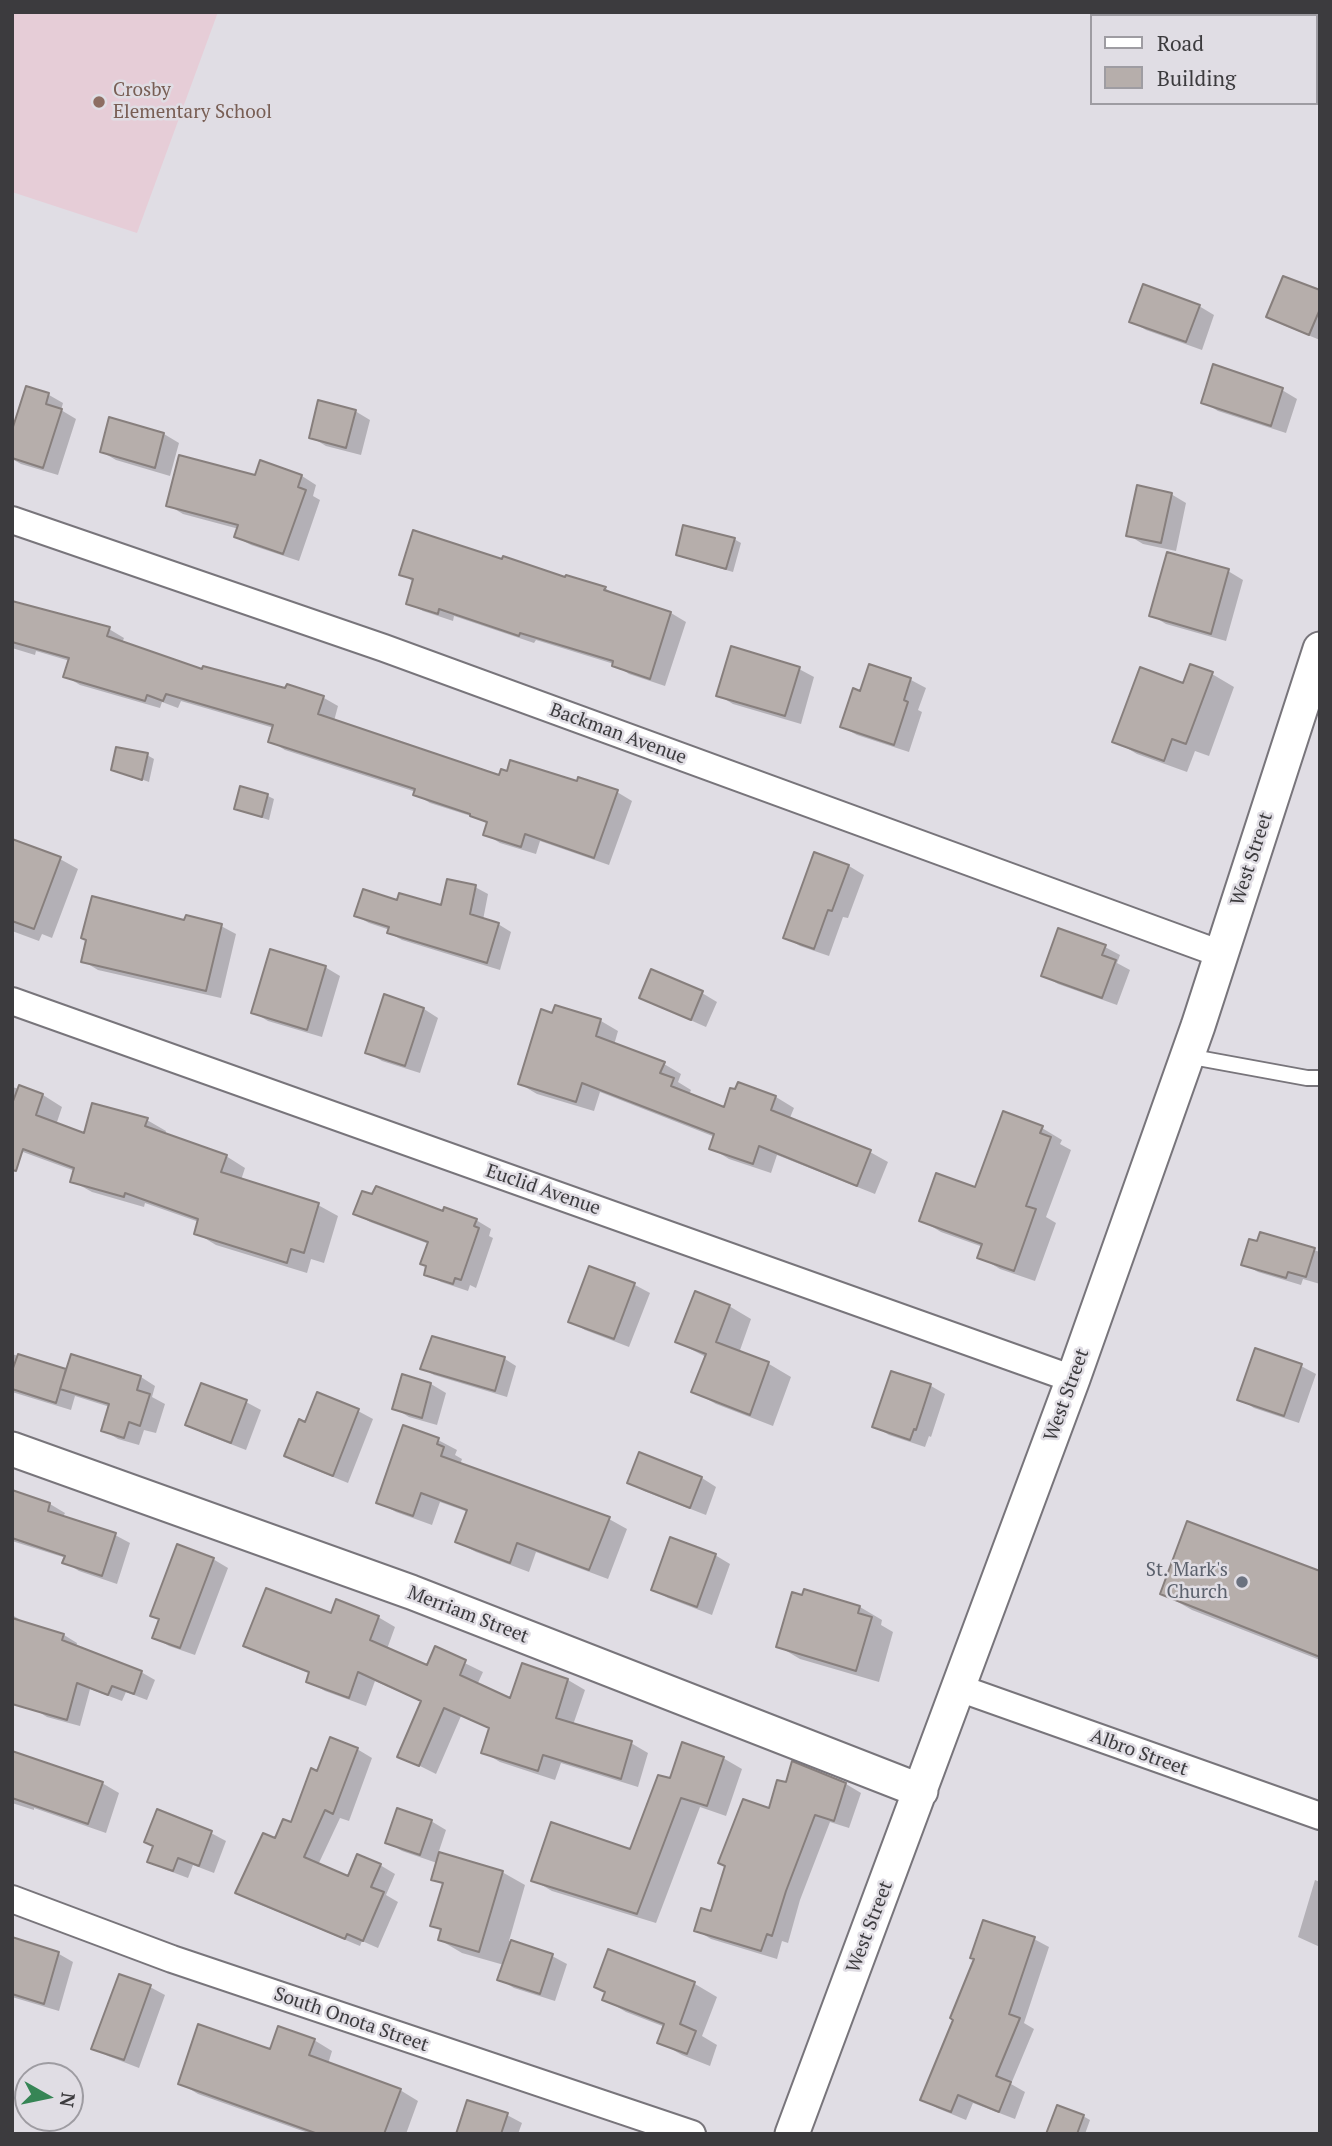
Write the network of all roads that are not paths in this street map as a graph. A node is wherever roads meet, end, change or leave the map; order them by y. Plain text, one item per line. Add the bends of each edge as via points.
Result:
1 (12, 520) edge
2 (1320, 649) edge
3 (1221, 954) junction
4 (12, 1001) edge
5 (1187, 1056) junction
6 (1320, 1078) edge
7 (1073, 1379) junction
8 (12, 1449) edge
9 (959, 1688) junction
10 (921, 1791) junction
11 (1320, 1816) edge
12 (12, 1899) edge
13 (692, 2134) edge
14 (792, 2134) edge

1 - 3 street, Backman Avenue via 384,648
2 - 3 street, West Street
3 - 5 street, West Street
4 - 7 street, Euclid Avenue
5 - 6 lane
5 - 7 street, West Street
7 - 9 street, West Street
8 - 10 street, Merriam Street via 411,1592
9 - 10 street, West Street
9 - 11 street, Albro Street
10 - 14 street, West Street
12 - 13 street, South Onota Street via 172,1959

